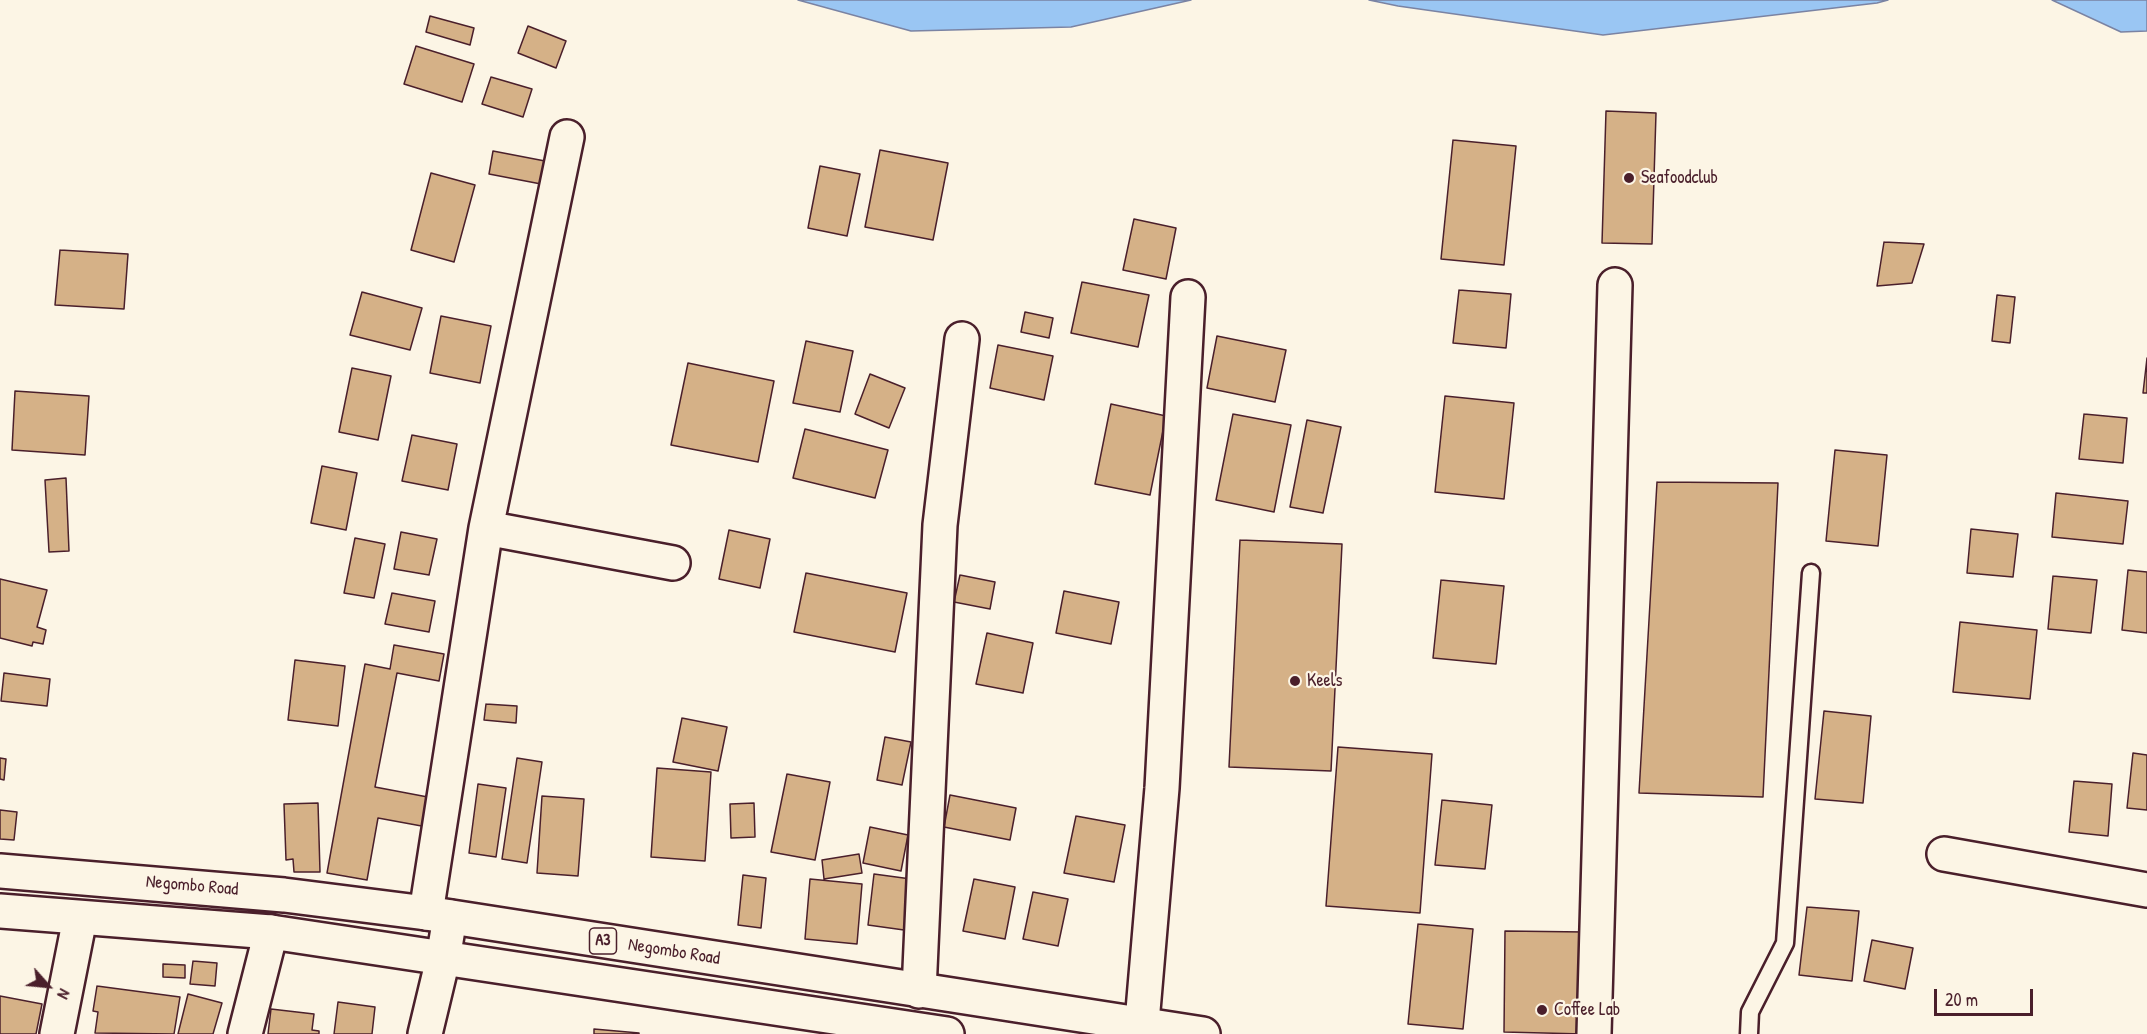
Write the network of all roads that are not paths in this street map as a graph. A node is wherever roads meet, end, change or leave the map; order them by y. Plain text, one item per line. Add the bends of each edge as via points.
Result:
1 (567, 137) dead end
2 (1615, 285) dead end
3 (1188, 297) dead end
4 (962, 339) dead end
5 (486, 528) junction
6 (673, 563) dead end
7 (1811, 573) dead end
8 (1944, 854) dead end
9 (0, 871) edge
10 (2147, 890) edge
11 (0, 911) edge
12 (438, 915) junction
13 (80, 918) junction
14 (271, 932) junction
15 (443, 959) junction
16 (919, 991) junction
17 (1142, 1029) edge
18 (57, 1034) edge
19 (245, 1034) edge
20 (425, 1034) edge
21 (947, 1034) edge
22 (1203, 1034) edge
23 (1594, 1034) edge
24 (1749, 1034) edge

1 - 5 main road
2 - 23 main road
3 - 17 main road via 1162,788
4 - 16 main road via 940,525
5 - 6 main road
5 - 12 main road
7 - 24 lane via 1785,943 1750,1012
8 - 10 main road
9 - 12 main road, Negombo Road / A3 via 284,895
11 - 13 main road, A3
12 - 15 main road
12 - 16 main road, Negombo Road / A3
13 - 14 main road, A3
13 - 18 main road
14 - 15 main road, A3
14 - 19 main road
15 - 20 main road
15 - 21 main road, A3
16 - 17 main road, Negombo Road / A3
17 - 22 main road, Negombo Road / A3

